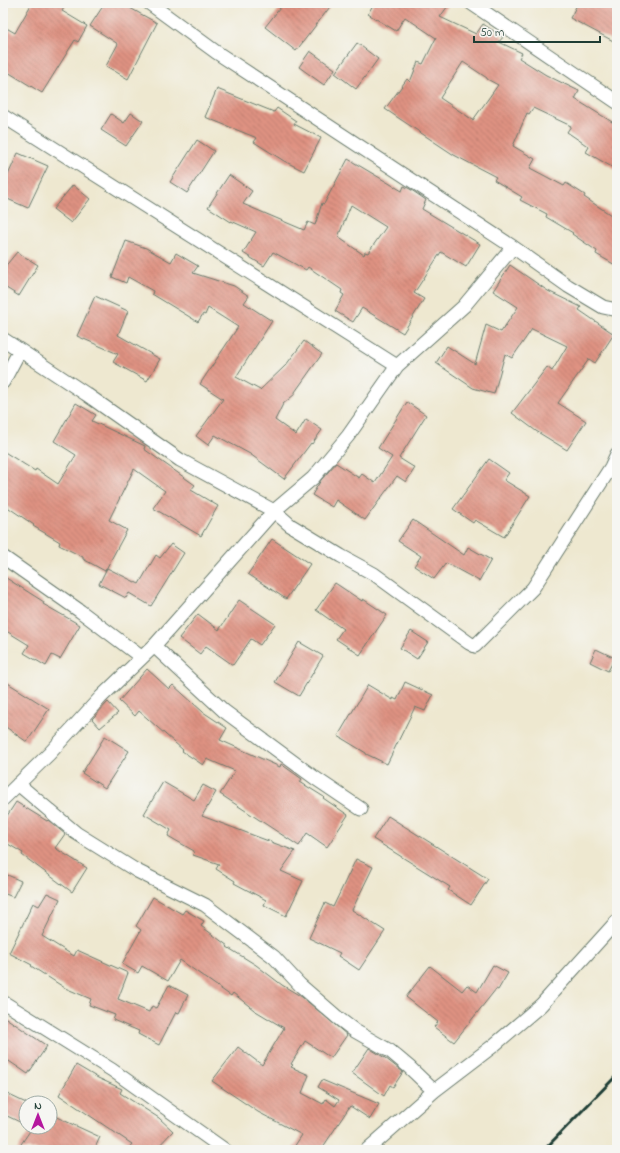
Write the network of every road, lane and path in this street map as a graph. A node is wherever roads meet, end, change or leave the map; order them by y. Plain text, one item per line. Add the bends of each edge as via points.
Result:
1 (150, 3) edge
2 (471, 3) edge
3 (617, 102) edge
4 (3, 116) edge
5 (513, 247) junction
6 (617, 310) edge
7 (3, 339) edge
8 (20, 350) junction
9 (397, 366) junction
10 (3, 382) edge
11 (617, 454) edge
12 (274, 511) junction
13 (3, 557) edge
14 (154, 646) junction
15 (141, 657) junction
16 (9, 790) edge
17 (361, 809) dead end
18 (617, 921) edge
19 (3, 1002) edge
20 (434, 1091) junction
21 (225, 1150) edge
22 (367, 1150) edge

1 - 5 street via 216,52
2 - 3 street
4 - 9 street
5 - 6 street via 568,286 603,307
5 - 9 street via 464,306
7 - 8 street
8 - 10 street
8 - 12 street via 180,460
9 - 12 street via 348,436 313,478
11 - 12 street via 533,588 475,646 374,574 290,525
12 - 14 street
13 - 15 street via 80,610
14 - 15 street
14 - 17 street via 224,712
15 - 16 street via 49,754
16 - 20 street via 137,871 205,905 274,957 300,985 338,1018 390,1051
18 - 20 street via 541,1005
19 - 21 street via 112,1070
20 - 22 street

